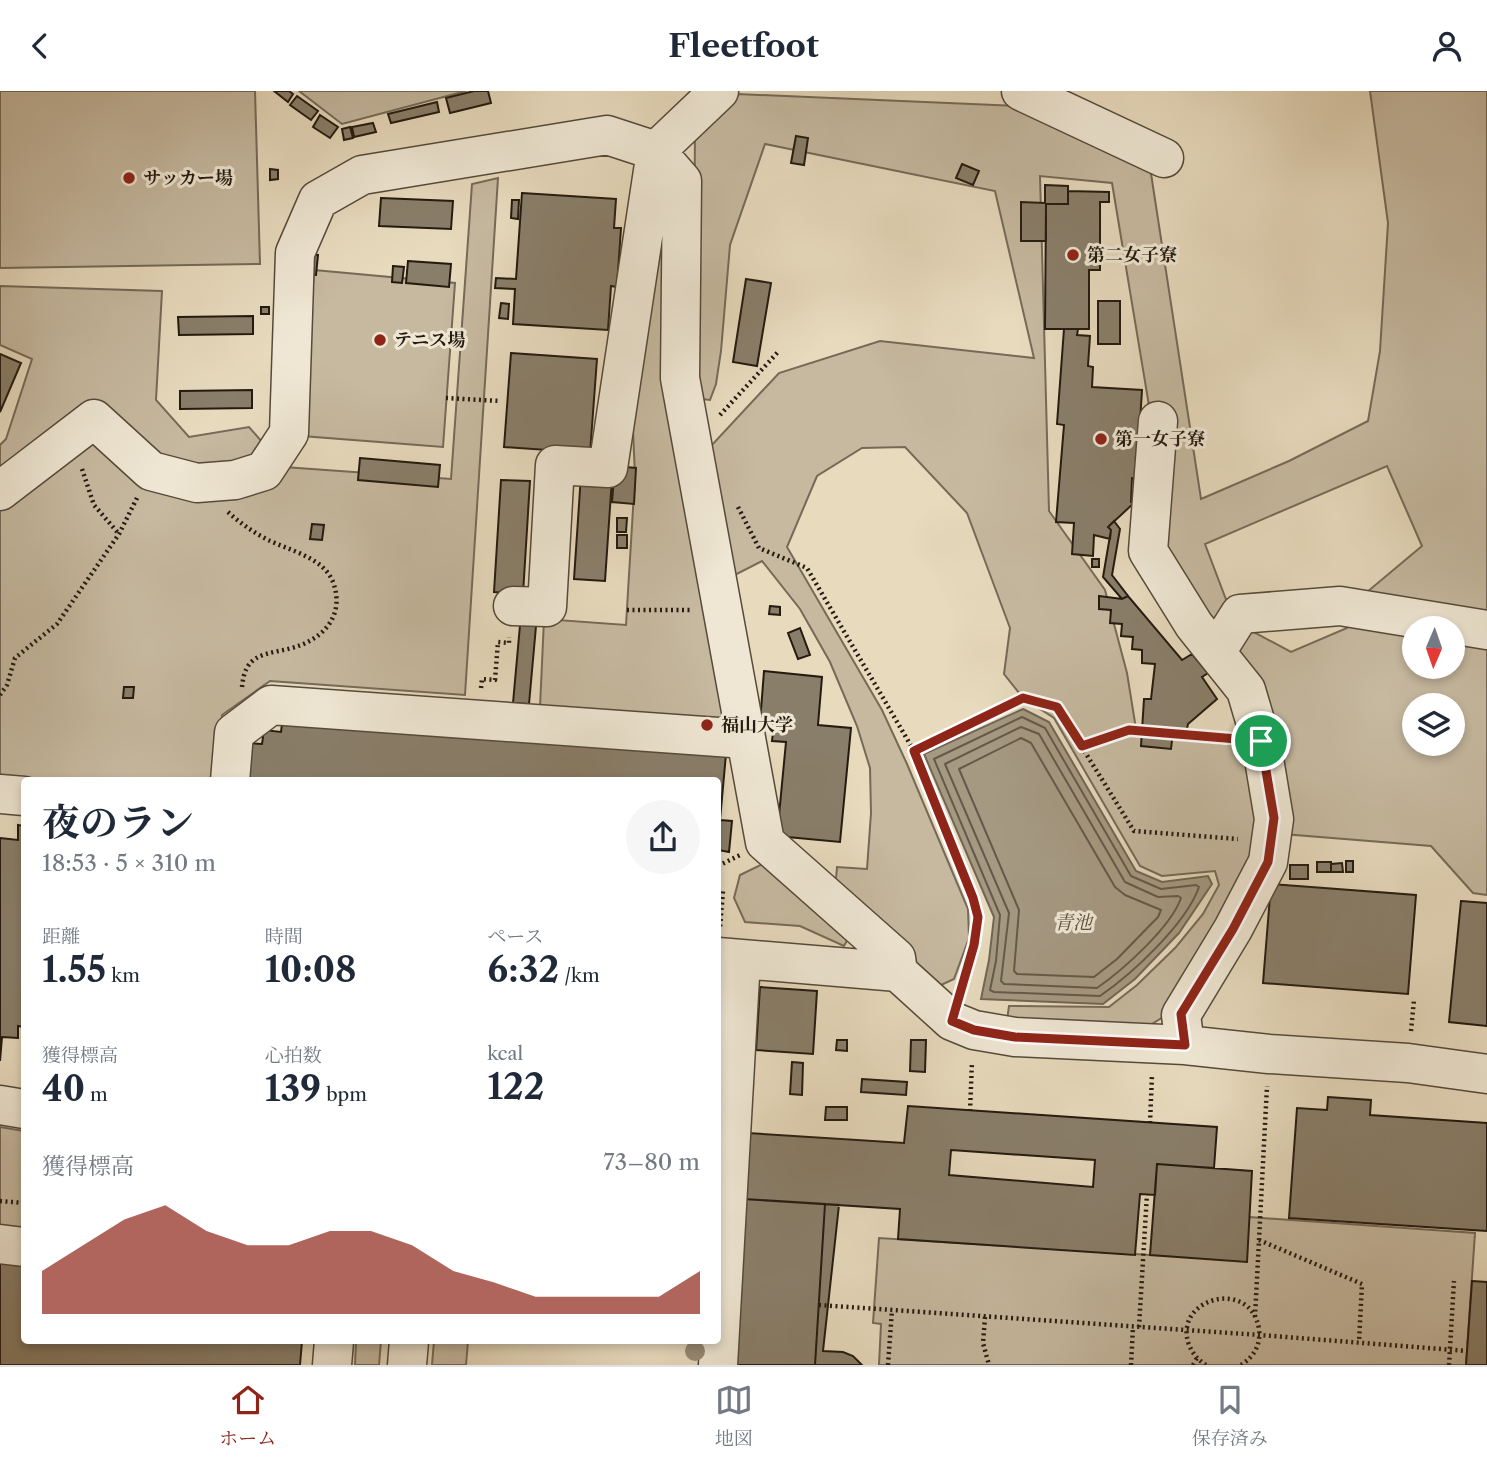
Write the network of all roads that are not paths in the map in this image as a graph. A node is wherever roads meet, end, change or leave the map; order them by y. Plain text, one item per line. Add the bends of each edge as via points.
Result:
1 (719, 91) edge
2 (1021, 91) edge
3 (656, 151) junction
4 (1164, 158) dead end
5 (1158, 421) dead end
6 (0, 491) edge
7 (513, 606) road end
8 (1487, 630) edge
9 (1216, 652) junction
10 (746, 739) junction
11 (230, 777) edge
12 (0, 794) edge
13 (21, 796) edge
14 (726, 952) edge
15 (898, 972) junction
16 (1169, 1044) junction
17 (1487, 1074) edge
18 (0, 1105) edge
19 (21, 1108) edge
20 (721, 1210) edge
21 (0, 1244) edge
22 (21, 1247) edge
23 (334, 1344) edge
24 (409, 1344) edge
25 (718, 1344) edge
26 (332, 1365) edge
27 (407, 1365) edge
28 (718, 1365) edge

1 - 3 lane
2 - 4 lane
3 - 6 lane via 607,135 362,175 318,199 295,253 289,433 264,471 235,480 197,483 151,471 94,419
3 - 7 lane via 608,468 555,465 547,607
3 - 10 lane via 682,181 680,378
5 - 9 lane via 1148,551
8 - 9 lane via 1340,607 1240,614
9 - 16 lane via 1246,690 1261,741 1274,818 1268,862 1181,1014
10 - 11 lane via 271,705 234,733
10 - 15 lane via 765,842 897,958
12 - 13 lane
14 - 15 lane
14 - 20 lane
15 - 16 lane via 963,1025 1015,1037
16 - 17 lane via 1408,1063
18 - 19 lane
21 - 22 lane
23 - 26 lane
24 - 27 lane
25 - 28 lane

